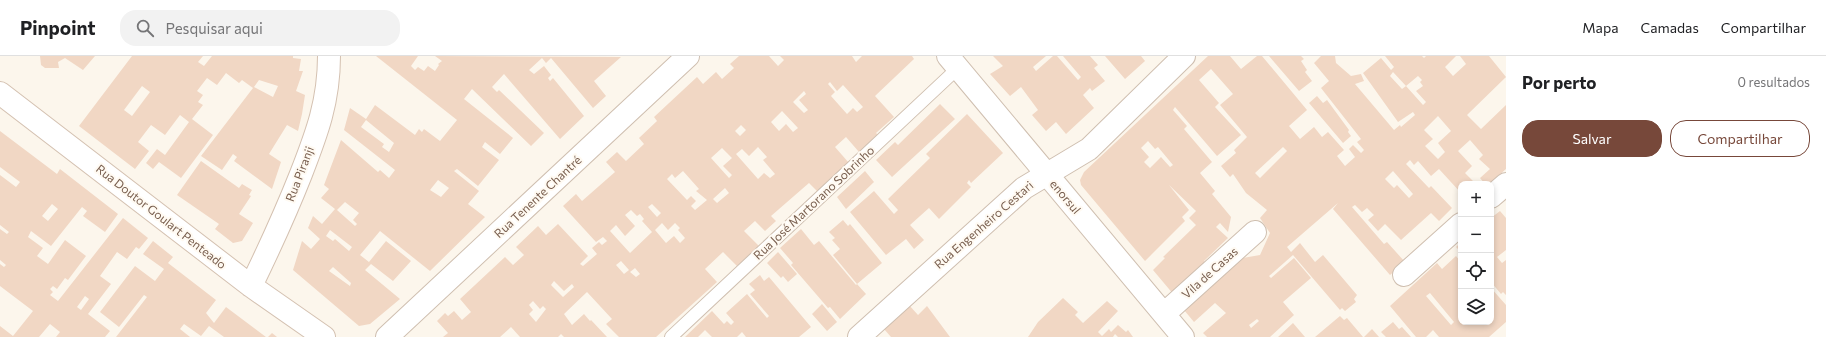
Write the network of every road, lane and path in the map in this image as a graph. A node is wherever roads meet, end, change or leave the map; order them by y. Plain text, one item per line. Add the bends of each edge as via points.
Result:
1 (329, 56) edge
2 (688, 56) edge
3 (1184, 56) edge
4 (953, 62) edge
5 (0, 93) edge
6 (1045, 174) junction
7 (1506, 184) edge
8 (1494, 194) edge
9 (1458, 227) edge
10 (1255, 232) dead end
11 (1404, 276) dead end
12 (251, 286) junction
13 (1164, 314) junction
14 (324, 337) edge
15 (387, 337) edge
16 (671, 337) edge
17 (858, 337) edge
18 (1183, 337) edge

1 - 12 street, Rua Piranji via 329,78 322,117 282,223
2 - 15 street, Rua Tenente Chantré
3 - 6 street, Rua Engenheiro Cestari via 1089,149 1072,161
4 - 6 street, enorsul
4 - 16 lane, Rua José Martorano Sobrinho
5 - 12 street, Rua Doutor Goulart Penteado
6 - 13 street, enorsul
6 - 17 street, Rua Engenheiro Cestari via 1008,202
7 - 8 street
9 - 11 street
10 - 13 street, Vila de Casas
12 - 14 street, Rua Doutor Goulart Penteado
13 - 18 street, enorsul

